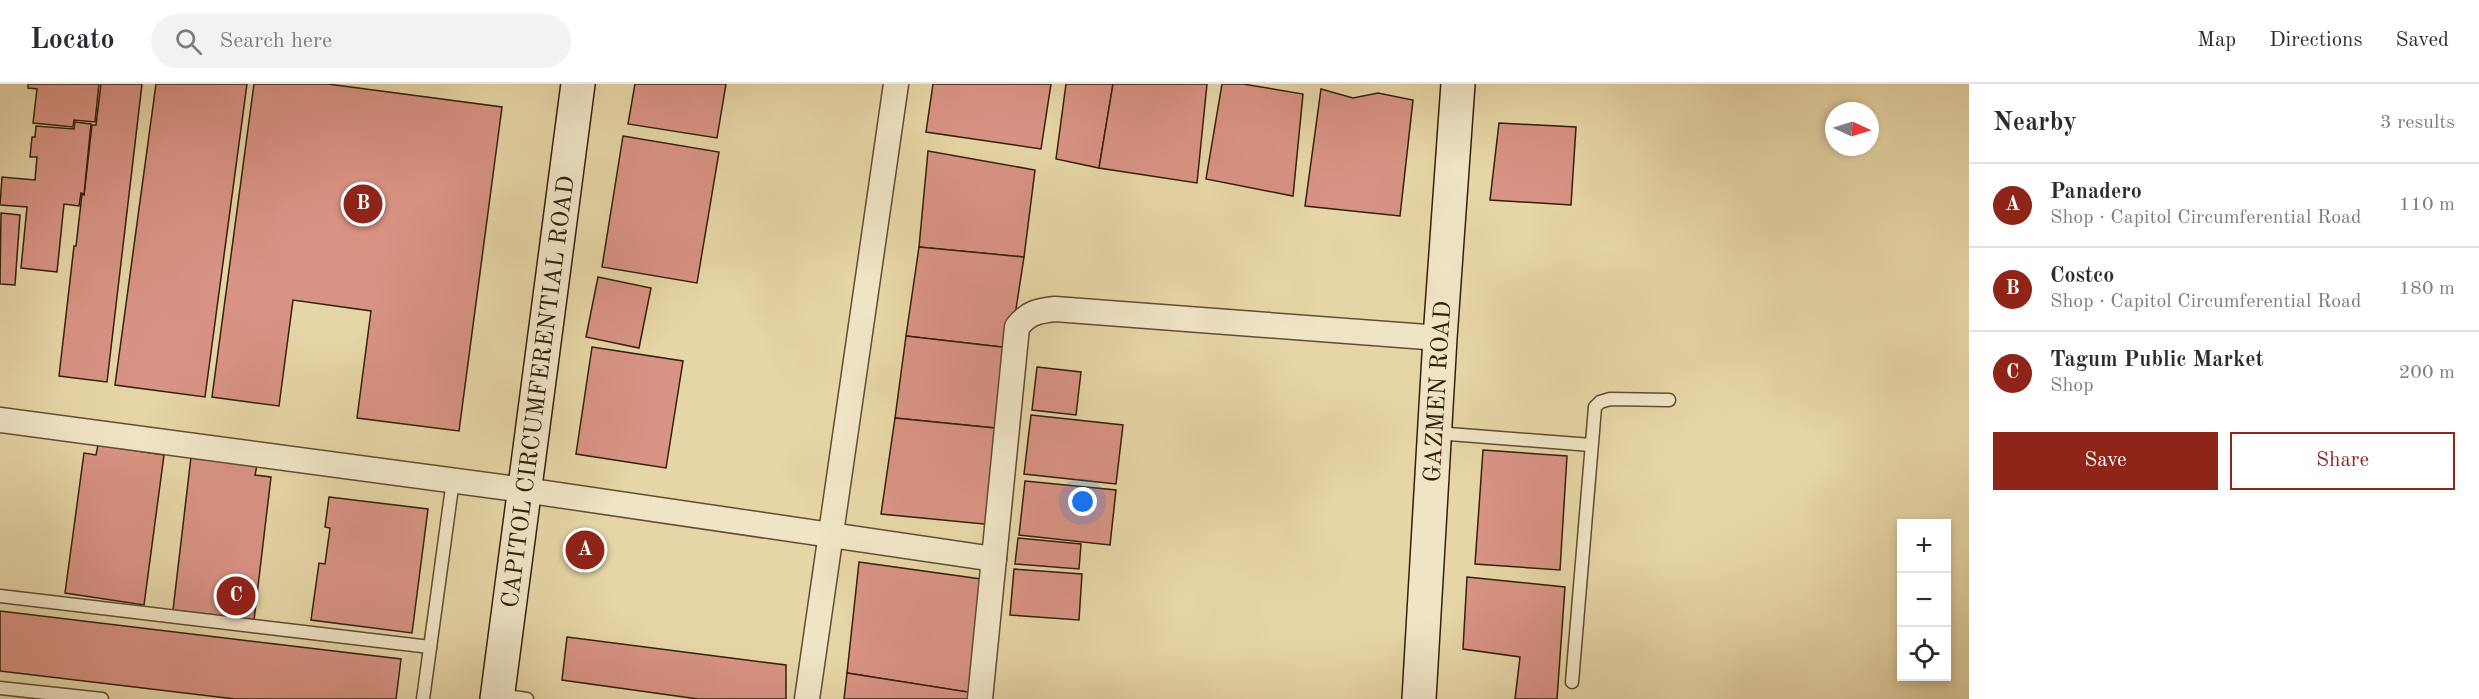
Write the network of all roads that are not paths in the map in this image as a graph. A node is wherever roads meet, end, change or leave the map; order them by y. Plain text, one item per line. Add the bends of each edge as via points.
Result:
1 (578, 84) edge
2 (896, 84) edge
3 (1458, 84) edge
4 (1440, 338) junction
5 (1669, 400) dead end
6 (0, 420) edge
7 (1435, 433) junction
8 (1592, 445) junction
9 (453, 480) junction
10 (524, 490) junction
11 (831, 535) junction
12 (994, 559) junction
13 (0, 596) edge
14 (430, 647) junction
15 (1572, 682) dead end
16 (0, 688) edge
17 (507, 698) edge
18 (102, 699) edge
19 (423, 699) edge
20 (807, 699) edge
21 (980, 699) edge
22 (1419, 699) edge

1 - 10 street, CAPITOL CIRCUMFERENTIAL ROAD
2 - 11 street
3 - 4 street, GAZMEN ROAD
4 - 7 street, GAZMEN ROAD
4 - 12 street via 1038,310 1017,327
5 - 8 lane via 1600,402 1595,407
6 - 9 street
7 - 8 lane
7 - 22 street, GAZMEN ROAD
8 - 15 lane
9 - 10 street
9 - 14 lane
10 - 11 street
10 - 17 street, CAPITOL CIRCUMFERENTIAL ROAD
11 - 12 street
11 - 20 street
12 - 21 street
13 - 14 lane
14 - 19 lane
16 - 18 lane

